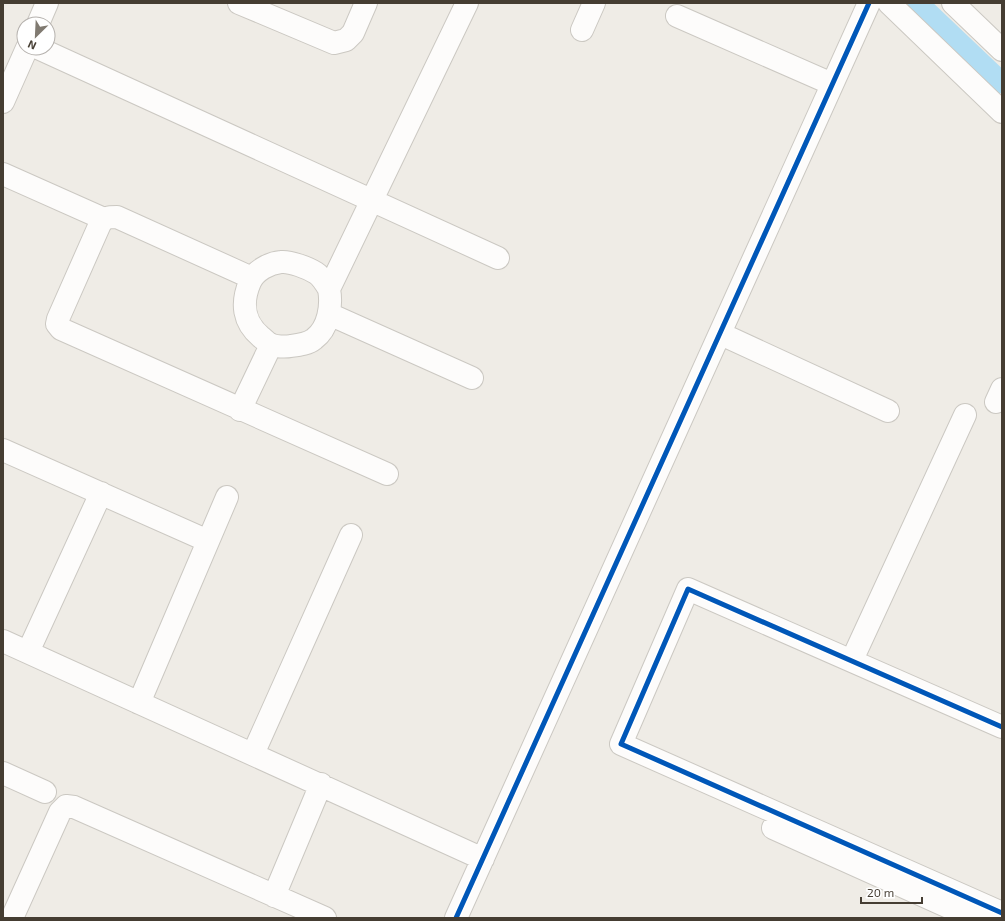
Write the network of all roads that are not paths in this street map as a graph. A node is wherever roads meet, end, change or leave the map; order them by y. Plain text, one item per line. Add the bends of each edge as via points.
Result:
1 (47, 3) edge
2 (239, 3) edge
3 (366, 3) edge
4 (467, 3) edge
5 (594, 3) edge
6 (869, 3) edge
7 (888, 3) edge
8 (953, 3) edge
9 (41, 16) edge
10 (677, 16) dead end
11 (582, 30) dead end
12 (1002, 50) edge
13 (23, 56) edge
14 (56, 56) edge
15 (832, 84) junction
16 (3, 102) edge
17 (1002, 112) edge
18 (3, 174) edge
19 (372, 200) junction
20 (104, 219) junction
21 (498, 258) dead end
22 (252, 278) junction
23 (330, 289) junction
24 (329, 314) junction
25 (720, 334) junction
26 (271, 345) junction
27 (472, 378) dead end
28 (240, 410) junction
29 (888, 411) dead end
30 (966, 416) dead end
31 (3, 450) edge
32 (387, 474) dead end
33 (101, 493) junction
34 (227, 497) dead end
35 (351, 535) dead end
36 (208, 541) junction
37 (3, 641) edge
38 (28, 652) junction
39 (856, 654) junction
40 (139, 703) junction
41 (1002, 711) edge
42 (1002, 727) edge
43 (621, 744) junction
44 (253, 754) junction
45 (3, 773) edge
46 (321, 784) junction
47 (45, 792) dead end
48 (483, 859) junction
49 (274, 896) junction
50 (295, 912) edge
51 (1002, 913) edge
52 (3, 916) edge
53 (8, 918) edge
54 (12, 918) edge
55 (325, 918) edge
56 (456, 918) edge
57 (973, 918) edge

1 - 9 street
2 - 3 street via 334,43 346,40 353,33
4 - 19 street
5 - 11 street
6 - 15 street
7 - 17 street
8 - 12 street
10 - 15 street
13 - 16 street
14 - 19 street
15 - 25 street
18 - 20 street
19 - 21 street
19 - 23 street
20 - 22 street via 117,217
20 - 28 street via 57,324 61,329
22 - 23 street via 264,267 282,262 317,273
22 - 26 street via 246,290 246,316 250,326
23 - 24 street
24 - 26 street via 323,329 314,339 302,345
24 - 27 street
25 - 29 street
25 - 48 street
26 - 28 street
28 - 32 street
30 - 39 street
31 - 33 street
33 - 36 street
33 - 38 street
34 - 36 street
35 - 44 street
36 - 40 street
37 - 38 street
38 - 40 street
39 - 41 street
39 - 42 street
39 - 43 street via 694,575
40 - 44 street
43 - 51 street
43 - 57 street via 615,757
44 - 46 street
45 - 47 street
46 - 48 street
46 - 49 street
48 - 56 street
49 - 50 street
49 - 54 street via 81,810 66,806 60,812
50 - 55 street
52 - 53 street

